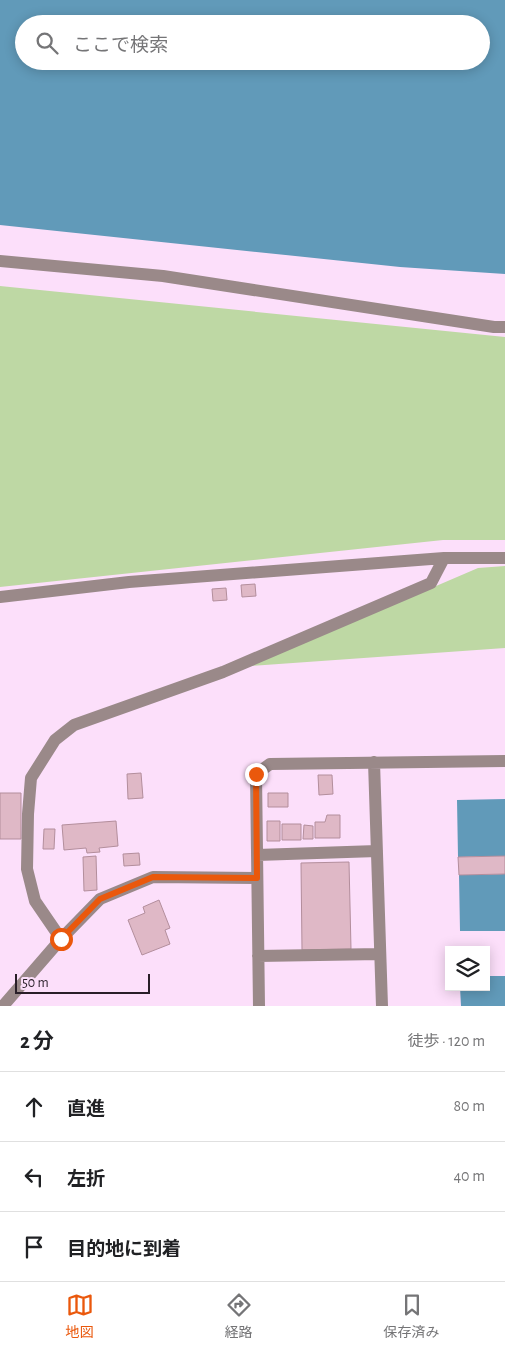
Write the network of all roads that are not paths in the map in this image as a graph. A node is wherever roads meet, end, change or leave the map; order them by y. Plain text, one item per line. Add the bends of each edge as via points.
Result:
1 (0, 261) edge
2 (499, 327) edge
3 (505, 339) edge
4 (444, 558) junction
5 (505, 558) edge
6 (0, 597) edge
7 (505, 761) edge
8 (374, 762) junction
9 (377, 851) junction
10 (257, 855) junction
11 (257, 878) junction
12 (61, 939) junction
13 (380, 954) junction
14 (258, 956) junction
15 (3, 1006) edge
16 (259, 1006) edge
17 (382, 1006) edge

1 - 2 street via 163,276
2 - 3 street
4 - 5 street
4 - 6 street via 129,582
4 - 12 street via 432,583 223,672 74,726 55,740 30,778 28,869 35,901
7 - 8 street
8 - 9 street
8 - 10 street via 270,764 256,774
9 - 10 street
9 - 13 street
10 - 11 street
11 - 12 street via 153,877 100,899
11 - 14 street
12 - 15 street
13 - 14 street
13 - 17 street
14 - 16 street

